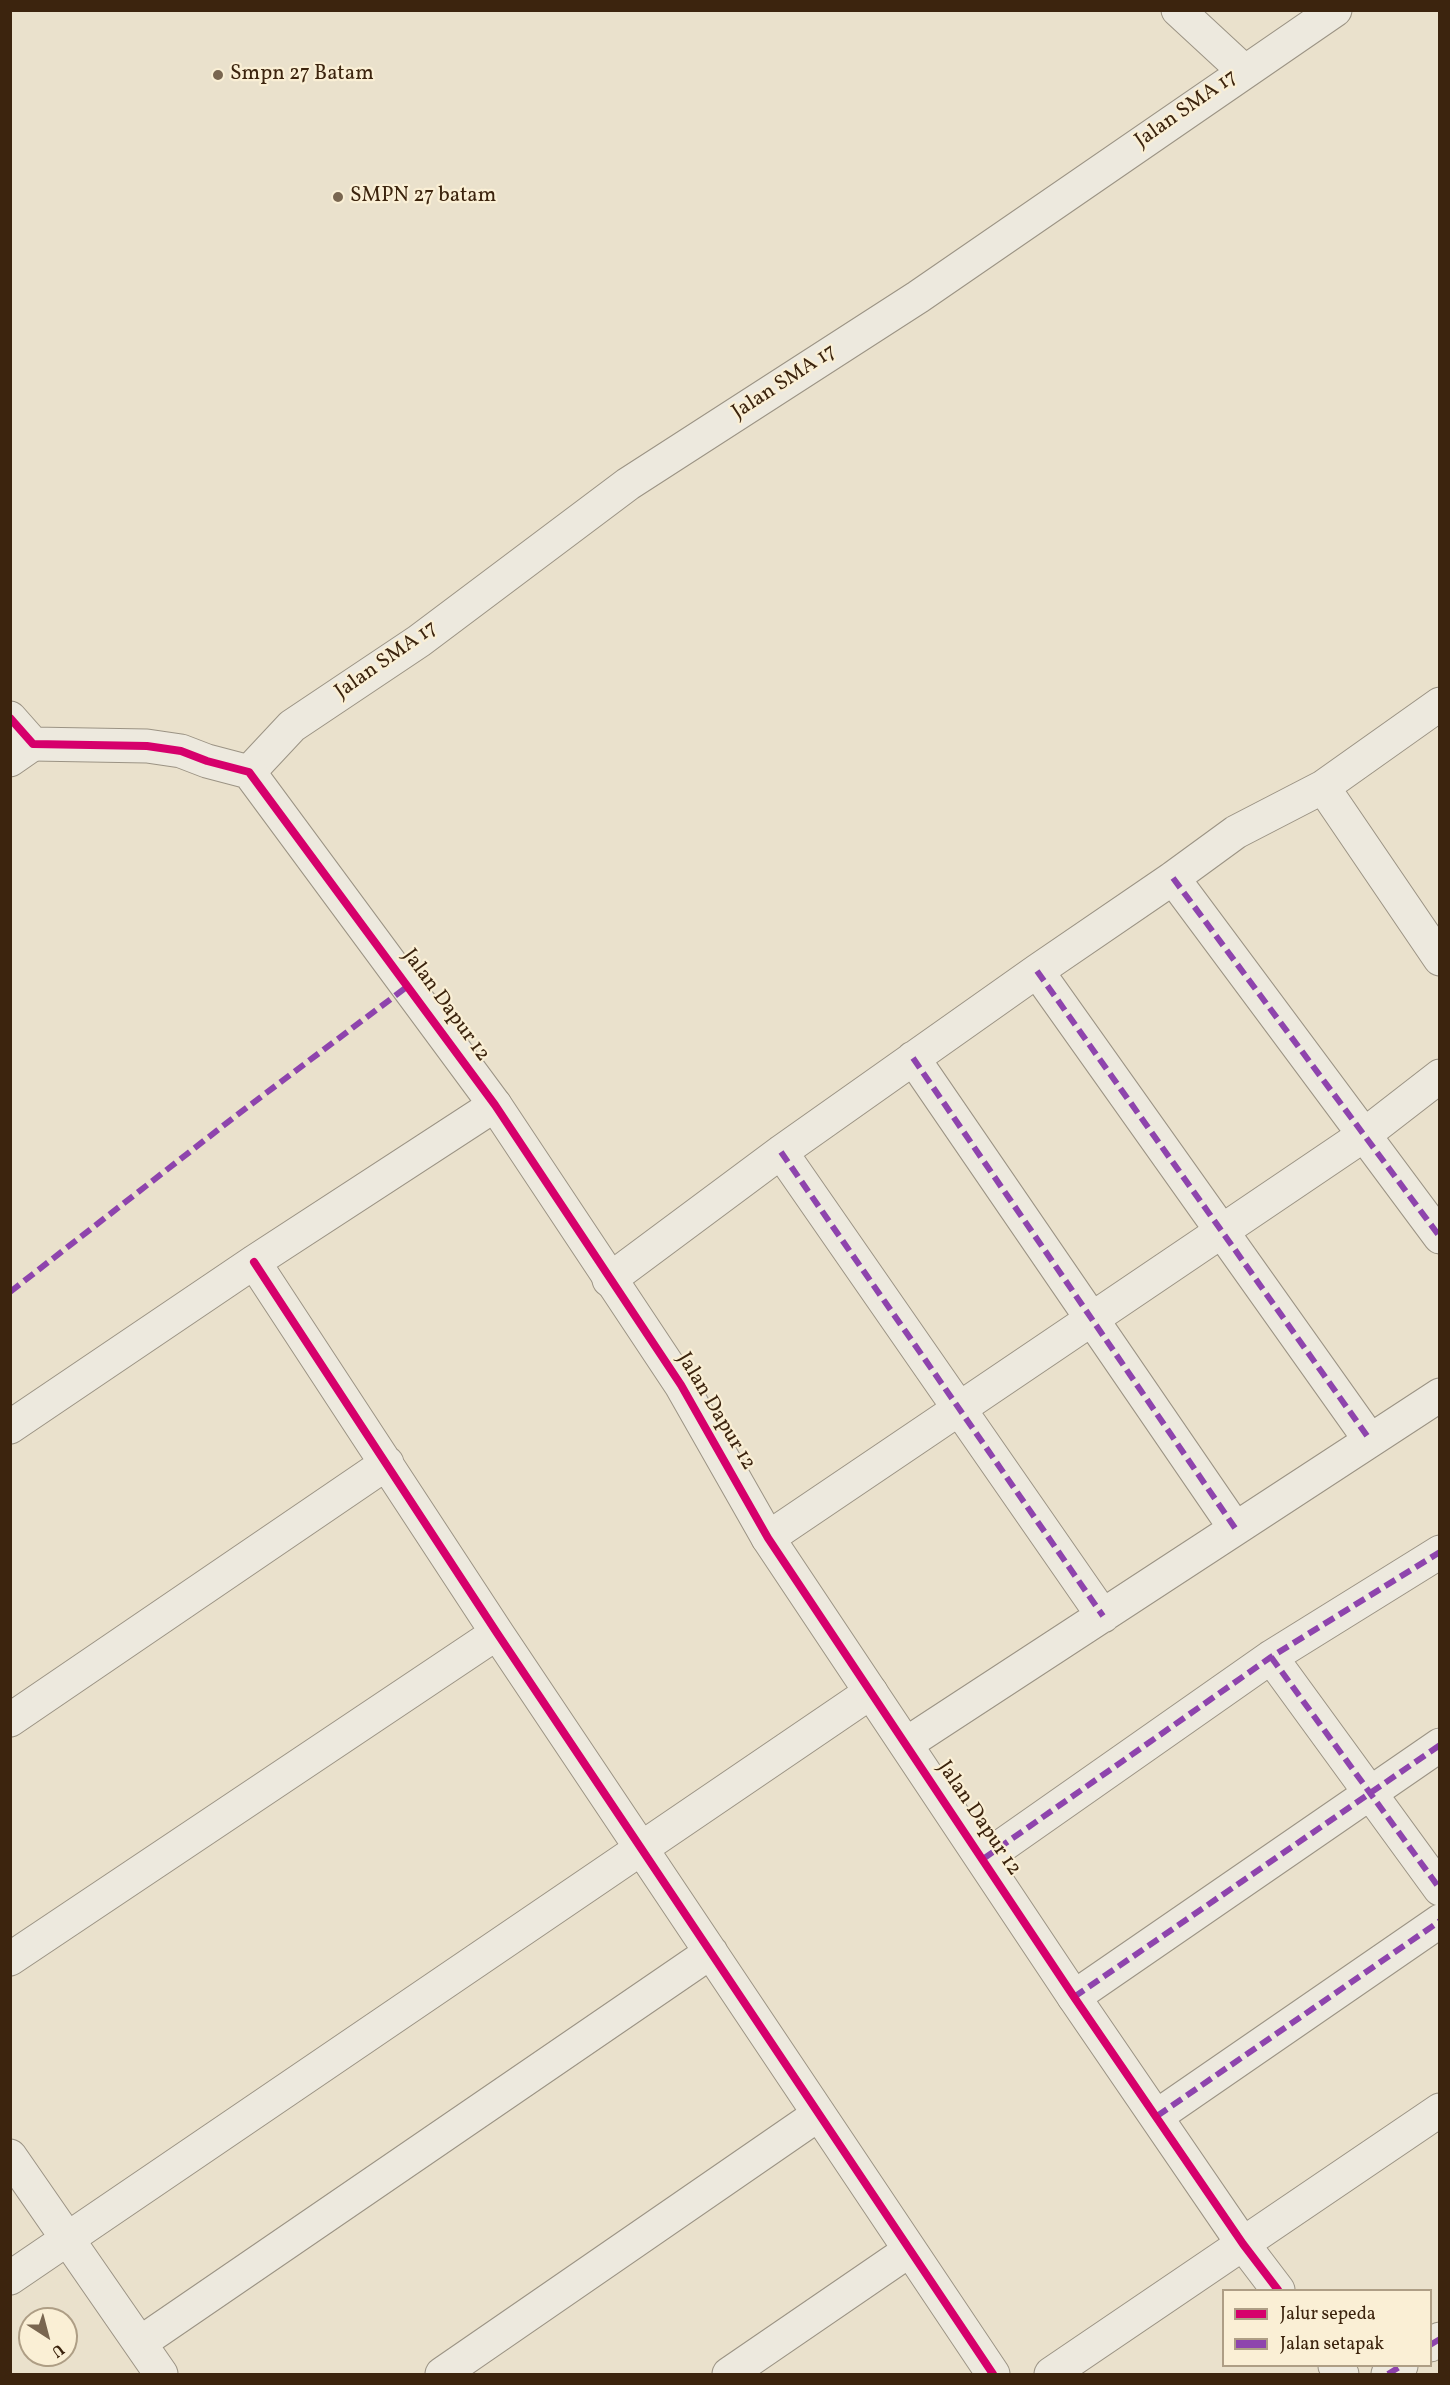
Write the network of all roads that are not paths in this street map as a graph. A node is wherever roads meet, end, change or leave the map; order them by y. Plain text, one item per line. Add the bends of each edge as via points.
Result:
1 (1178, 10) edge
2 (1335, 10) edge
3 (1244, 71) junction
4 (1440, 704) edge
5 (10, 718) edge
6 (22, 752) edge
7 (249, 772) junction
8 (1323, 787) junction
9 (1173, 878) junction
10 (1440, 959) edge
11 (1037, 971) junction
12 (913, 1058) junction
13 (1440, 1077) edge
14 (495, 1105) junction
15 (1364, 1135) junction
16 (781, 1152) junction
17 (1222, 1229) junction
18 (1440, 1237) edge
19 (254, 1262) junction
20 (609, 1280) junction
21 (1091, 1317) junction
22 (1440, 1395) edge
23 (960, 1408) junction
24 (10, 1426) edge
25 (1370, 1440) junction
26 (387, 1463) junction
27 (1235, 1528) junction
28 (768, 1538) junction
29 (1440, 1552) edge
30 (1103, 1616) junction
31 (497, 1633) junction
32 (1271, 1657) junction
33 (871, 1692) junction
34 (10, 1720) edge
35 (906, 1744) junction
36 (1440, 1745) edge
37 (1368, 1793) junction
38 (642, 1848) junction
39 (983, 1859) junction
40 (1440, 1889) edge
41 (1440, 1921) edge
42 (711, 1952) junction
43 (10, 1959) edge
44 (1074, 1997) junction
45 (1440, 2110) edge
46 (819, 2114) junction
47 (1157, 2116) junction
48 (10, 2156) edge
49 (68, 2239) junction
50 (1243, 2244) junction
51 (910, 2250) junction
52 (10, 2278) edge
53 (1277, 2289) edge
54 (140, 2343) junction
55 (161, 2374) edge
56 (442, 2374) edge
57 (729, 2374) edge
58 (993, 2374) edge
59 (1051, 2374) edge

1 - 3 street
2 - 3 street, Jalan SMA 17
3 - 7 street, Jalan SMA 17 via 918,297 628,484 419,641 292,726
4 - 8 street
5 - 6 street
6 - 7 street via 147,746 181,751
7 - 14 street, Jalan Dapur 12
8 - 9 street via 1236,832
8 - 10 street
9 - 11 street
9 - 15 street
11 - 12 street
11 - 17 street
12 - 16 street
12 - 21 street
13 - 15 street
14 - 19 street
14 - 20 street, Jalan Dapur 12
15 - 17 street
15 - 18 street
16 - 20 street
16 - 23 street
17 - 21 street
17 - 25 street
19 - 24 street
19 - 26 street
20 - 28 street, Jalan Dapur 12 via 681,1385
21 - 23 street
21 - 27 street
22 - 25 street
23 - 28 street
23 - 30 street
25 - 27 street
26 - 31 street
26 - 34 street
27 - 30 street
28 - 33 street, Jalan Dapur 12
29 - 32 street
30 - 35 street
31 - 38 street
31 - 43 street
32 - 37 street
32 - 39 street
33 - 35 street, Jalan Dapur 12
33 - 38 street
35 - 39 street, Jalan Dapur 12
36 - 37 street
37 - 40 street
37 - 44 street
38 - 42 street
38 - 49 street
39 - 44 street, Jalan Dapur 12
41 - 47 street
42 - 46 street
42 - 54 street
44 - 47 street, Jalan Dapur 12
45 - 50 street
46 - 51 street
46 - 56 street
47 - 50 street, Jalan Dapur 12
48 - 49 street
49 - 52 street
49 - 54 street
50 - 53 street, Jalan Dapur 12
50 - 59 street
51 - 57 street
51 - 58 street
54 - 55 street

